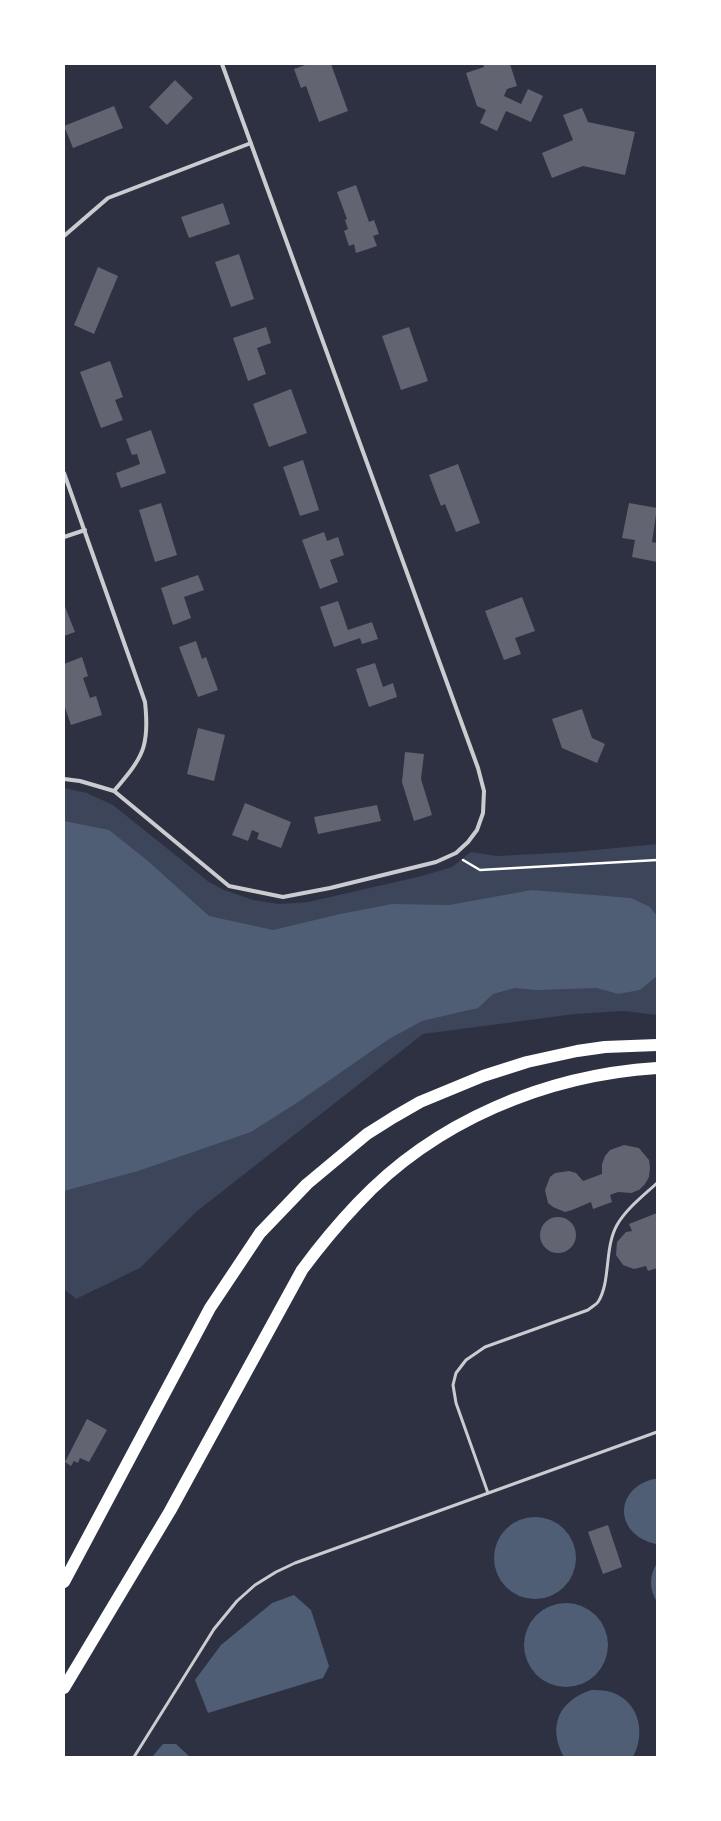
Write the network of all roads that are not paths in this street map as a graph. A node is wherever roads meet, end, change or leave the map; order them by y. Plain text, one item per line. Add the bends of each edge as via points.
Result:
1 (222, 64) edge
2 (251, 143) junction
3 (64, 236) edge
4 (64, 473) edge
5 (85, 530) junction
6 (64, 537) edge
7 (64, 779) edge
8 (114, 791) junction
9 (657, 1045) edge
10 (657, 1068) edge
11 (657, 1183) edge
12 (657, 1432) edge
13 (488, 1493) junction
14 (64, 1582) edge
15 (64, 1688) edge
16 (134, 1757) edge

1 - 2 street
2 - 3 street via 108,198
2 - 8 street via 478,768 484,791 483,813 468,842 456,853 436,862 283,897 229,886
4 - 5 street
5 - 6 street
5 - 8 street via 145,702 147,723 144,750 134,768
7 - 8 street
9 - 14 highway via 577,1051 527,1062 483,1076 420,1102 367,1134 307,1184 260,1233 210,1308
10 - 15 highway via 567,1082 490,1108 432,1142 395,1169 358,1202 302,1270 170,1511
11 - 13 lane via 627,1211 617,1225 610,1242 603,1288 597,1303 588,1310 485,1347 466,1360 456,1373 452,1386 456,1403
12 - 13 lane
13 - 16 lane via 295,1564 255,1585 237,1601 214,1630

